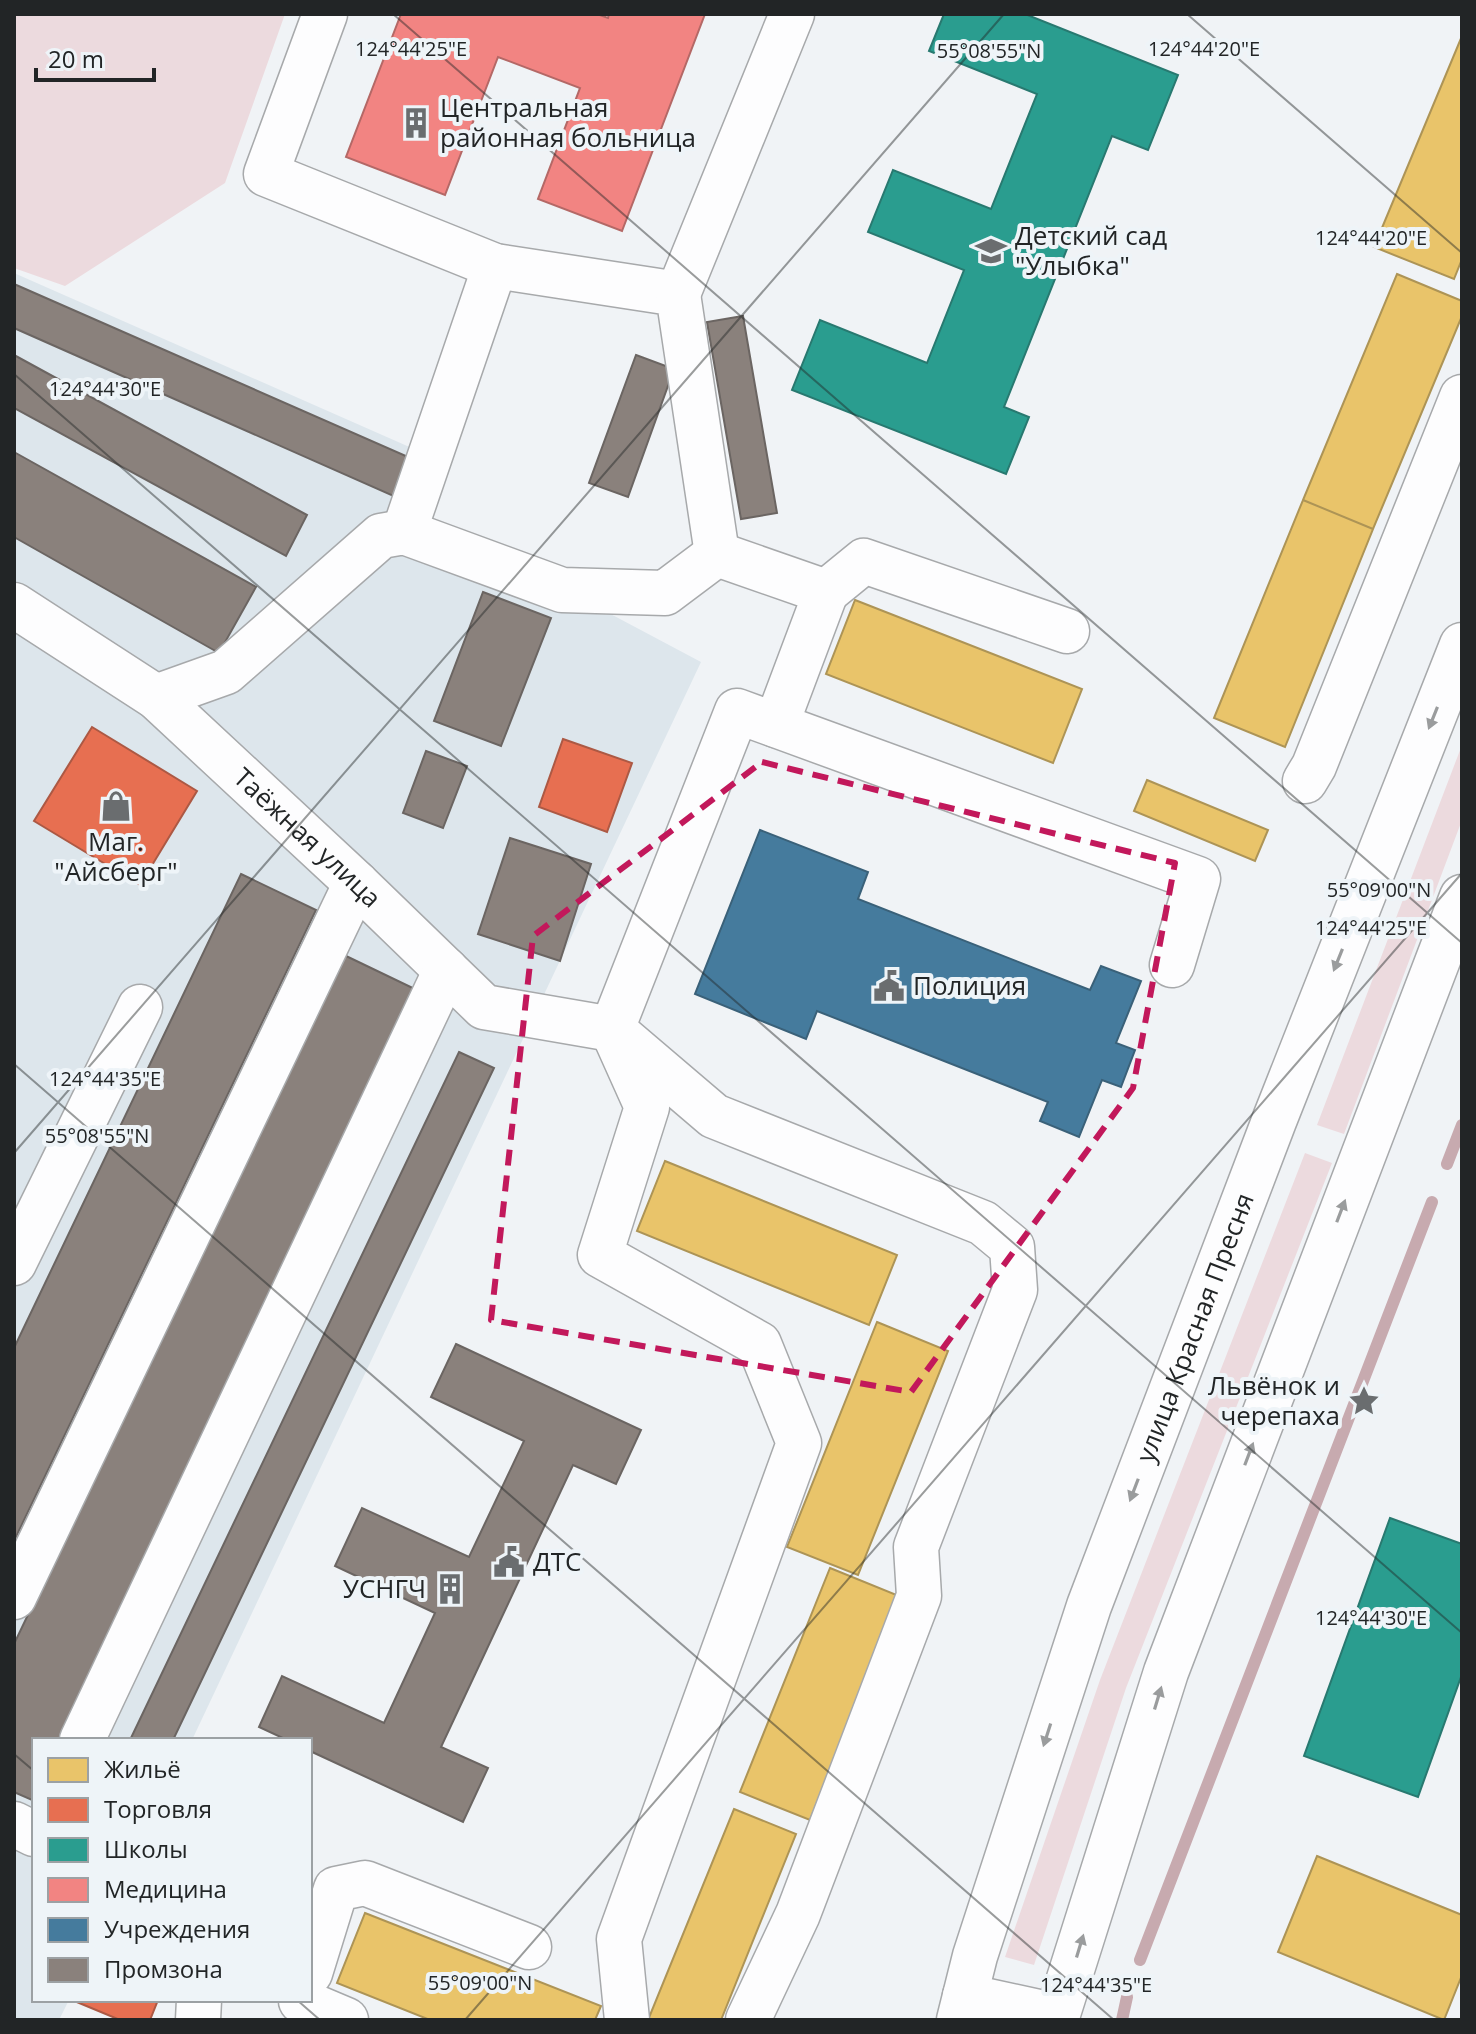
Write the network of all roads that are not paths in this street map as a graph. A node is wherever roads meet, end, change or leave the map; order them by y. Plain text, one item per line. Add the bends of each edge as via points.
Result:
1 (325, 14) edge
2 (792, 14) edge
3 (495, 266) junction
4 (678, 294) junction
5 (1462, 397) edge
6 (404, 532) junction
7 (717, 554) junction
8 (826, 592) junction
9 (14, 605) edge
10 (1067, 631) dead end
11 (1462, 645) edge
12 (156, 697) junction
13 (776, 725) junction
14 (1305, 781) dead end
15 (356, 883) junction
16 (1462, 897) edge
17 (1172, 965) dead end
18 (446, 970) junction
19 (140, 1007) dead end
20 (612, 1029) junction
21 (14, 1263) edge
22 (14, 1597) edge
23 (83, 1738) edge
24 (14, 1824) edge
25 (32, 1833) edge
26 (529, 1947) dead end
27 (312, 1967) edge
28 (300, 2002) edge
29 (306, 2002) edge
30 (962, 2008) edge
31 (1056, 2018) edge
32 (286, 2020) edge
33 (346, 2020) edge
34 (627, 2020) edge
35 (748, 2020) edge

1 - 3 street via 266,174
2 - 4 street
3 - 4 street
3 - 6 street
4 - 7 street
5 - 14 street
6 - 7 street via 562,590 665,593
6 - 12 street via 381,536 226,672
7 - 8 street
8 - 10 street via 864,561
8 - 13 street
9 - 12 street, Таёжная улица
11 -> 30 street, улица Красная Пресня via 1089,1606
12 - 15 street, Таёжная улица
13 - 17 street via 1198,879
13 - 20 street via 737,711
15 - 18 street, Таёжная улица
15 - 22 street
31 -> 16 street via 1166,1672
18 - 20 street, Таёжная улица via 484,1007
18 - 23 street
19 - 21 street
20 - 34 street via 647,1107 600,1255 759,1344 799,1443 619,1939
20 - 35 street via 714,1116 983,1223 1012,1247 1015,1290 916,1547 919,1596 798,1914
24 - 25 street
26 - 27 street via 365,1883 336,1889
28 - 32 street
29 - 33 street
30 - 31 street

